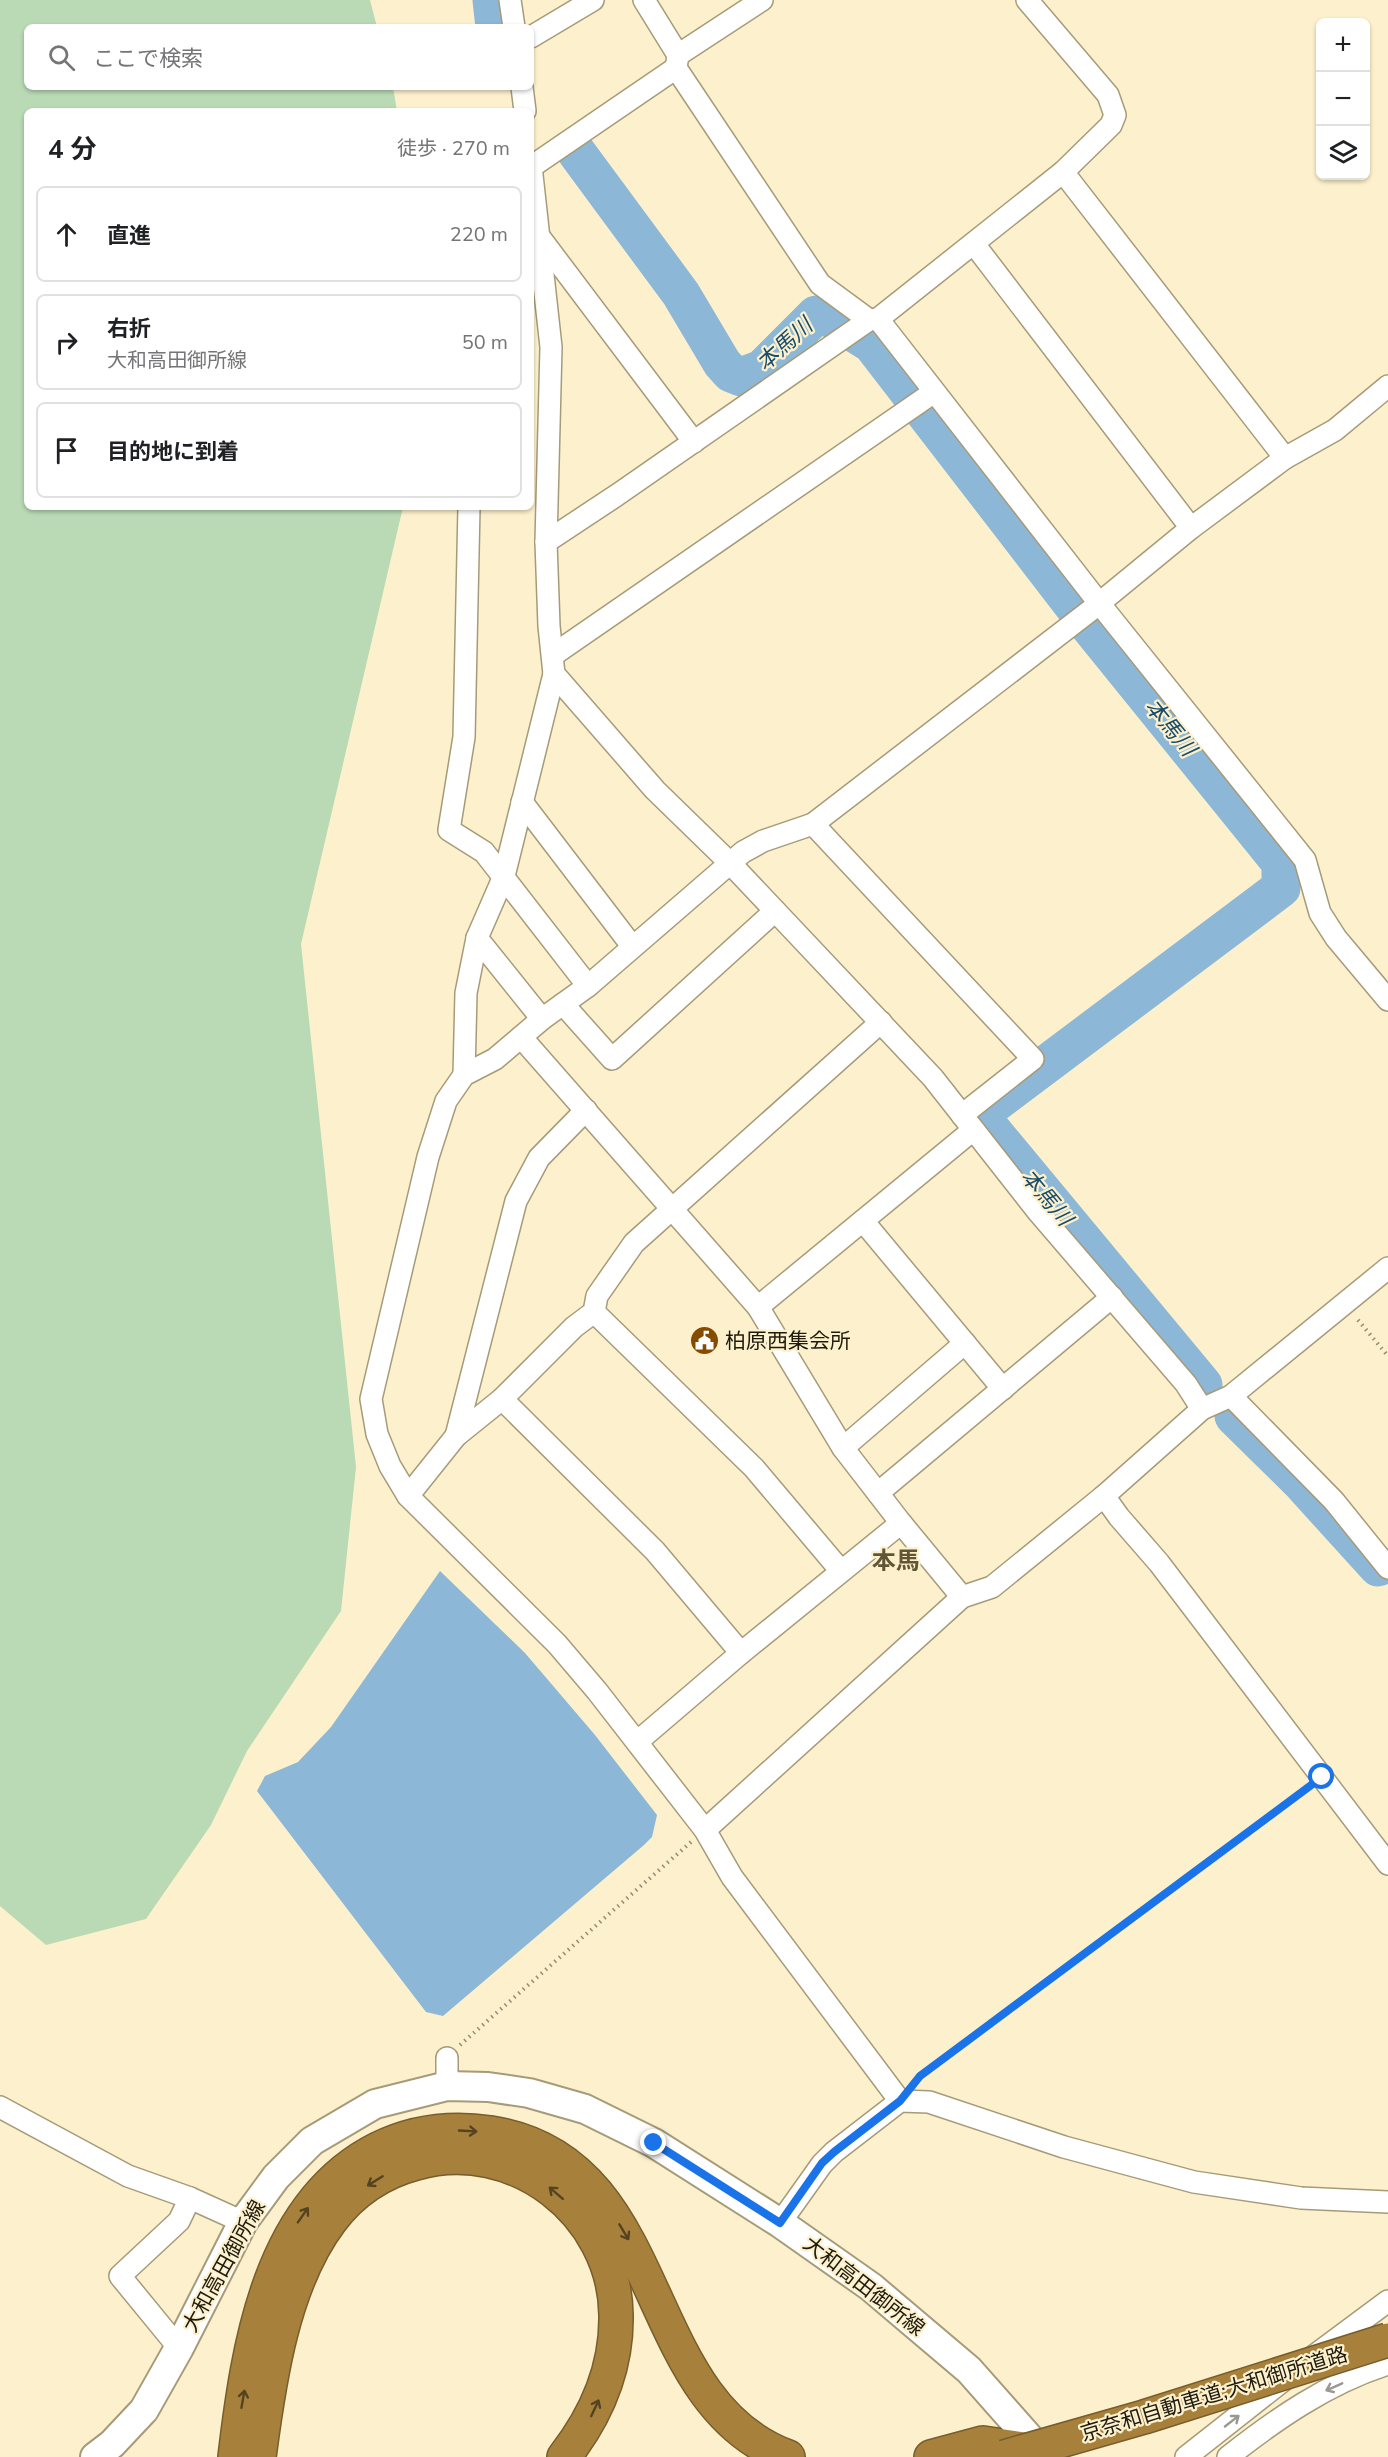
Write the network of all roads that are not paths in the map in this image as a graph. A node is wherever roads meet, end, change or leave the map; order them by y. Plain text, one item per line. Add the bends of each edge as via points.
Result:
1 (510, 0) edge
2 (593, 0) edge
3 (644, 0) edge
4 (762, 0) edge
5 (1027, 0) edge
6 (514, 24) edge
7 (534, 35) edge
8 (677, 62) junction
9 (522, 90) edge
10 (525, 108) edge
11 (534, 165) edge
12 (1064, 172) junction
13 (534, 190) edge
14 (540, 237) junction
15 (974, 244) junction
16 (869, 322) junction
17 (550, 374) junction
18 (534, 384) edge
19 (1388, 386) edge
20 (922, 401) junction
21 (694, 442) junction
22 (1286, 458) junction
23 (469, 510) edge
24 (1191, 528) junction
25 (546, 542) junction
26 (1095, 607) junction
27 (553, 665) junction
28 (522, 802) junction
29 (813, 824) junction
30 (730, 863) junction
31 (504, 876) junction
32 (775, 910) junction
33 (477, 938) junction
34 (632, 946) junction
35 (588, 986) junction
36 (1388, 1000) edge
37 (563, 1004) junction
38 (542, 1019) junction
39 (881, 1022) junction
40 (521, 1037) junction
41 (464, 1075) junction
42 (586, 1110) junction
43 (967, 1122) junction
44 (672, 1208) junction
45 (862, 1221) junction
46 (1388, 1268) edge
47 (1112, 1297) junction
48 (758, 1307) junction
49 (594, 1312) junction
50 (965, 1343) junction
51 (1003, 1389) junction
52 (502, 1399) junction
53 (1217, 1402) junction
54 (456, 1436) junction
55 (843, 1448) junction
56 (878, 1493) junction
57 (408, 1496) junction
58 (1104, 1496) junction
59 (901, 1523) junction
60 (1388, 1568) edge
61 (841, 1571) junction
62 (962, 1598) junction
63 (741, 1653) junction
64 (637, 1742) junction
65 (705, 1830) junction
66 (1388, 1864) edge
67 (900, 2101) junction
68 (0, 2107) edge
69 (190, 2198) junction
70 (1388, 2202) edge
71 (243, 2222) junction
72 (780, 2223) junction
73 (1388, 2301) edge
74 (1388, 2340) edge
75 (179, 2348) junction
76 (1388, 2364) edge
77 (1021, 2453) edge
78 (95, 2457) edge
79 (235, 2457) edge
80 (259, 2457) edge
81 (564, 2457) edge
82 (788, 2457) edge
83 (931, 2457) edge
84 (1186, 2457) edge
85 (1228, 2457) edge

1 - 6 street
2 - 7 street
3 - 8 street
4 - 8 street
5 - 12 street via 1108,95 1115,114 1111,125
8 - 11 street
8 - 16 street via 820,284
9 - 10 street
12 - 15 street
12 - 22 street
13 - 14 street
14 - 17 street
14 - 21 street
15 - 16 street
15 - 24 street
16 - 20 street
16 - 21 street
17 - 18 street
17 - 25 street
19 - 22 street via 1335,430
20 - 26 street
20 - 27 street
21 - 25 street
22 - 24 street
23 - 31 street via 464,737 449,830 484,852
24 - 26 street
25 - 27 street
26 - 29 street
26 - 36 street via 1305,860 1320,913
27 - 28 street
27 - 30 street via 656,790
28 - 31 street
28 - 34 street
29 - 30 street via 763,840
29 - 43 street via 1033,1059
30 - 32 street
30 - 34 street
31 - 33 street
31 - 35 street
32 - 37 street via 612,1059
32 - 39 street
33 - 38 street
33 - 41 street via 466,993
34 - 35 street
35 - 37 street
37 - 38 street
38 - 40 street
39 - 43 street
39 - 44 street
40 - 41 street via 495,1059
40 - 42 street
41 - 57 street via 446,1101 428,1157 370,1399 377,1434
42 - 44 street
42 - 54 street via 539,1158 516,1202
43 - 45 street
43 - 47 street
44 - 48 street
44 - 49 street via 634,1243 597,1296
45 - 48 street
45 - 50 street
46 - 53 street
47 - 51 street
47 - 53 street via 1186,1384
48 - 55 street
49 - 52 street
49 - 61 street via 754,1468
50 - 51 street
50 - 55 street
51 - 56 street
52 - 54 street
52 - 63 street via 655,1551
53 - 58 street
53 - 60 street via 1334,1501
54 - 57 street
55 - 56 street
56 - 59 street
57 - 64 street via 557,1644
58 - 62 street via 992,1587
58 - 66 street
59 - 61 street
59 - 62 street
61 - 63 street
62 - 65 street
63 - 64 street
64 - 65 street
65 - 67 street via 732,1877
67 - 70 street via 929,2102 1064,2147 1194,2182 1300,2199
67 - 72 street via 822,2163
68 - 69 street via 128,2176
69 - 71 street
69 - 75 street via 179,2221 120,2276
71 - 72 main road, 大和高田御所線 via 276,2177 312,2141 375,2104 447,2072 585,2109 654,2143
71 - 75 main road, 大和高田御所線
72 - 77 main road, 大和高田御所線 via 872,2287 969,2370
84 -> 73 street
74 - 77 highway, 京奈和自動車道;大和御所道路, bridge
75 - 78 main road, 大和高田御所線 via 144,2410
76 -> 85 street via 1314,2397 1273,2421
77 - 83 highway, 京奈和自動車道;大和御所道路
79 -> 82 highway via 261,2313 282,2251 297,2224 328,2183 358,2158 414,2134 443,2130 504,2135 533,2145 581,2177 617,2220 679,2350 710,2400 749,2437
81 -> 80 highway via 595,2409 615,2344 613,2284 604,2257 593,2234 555,2190 506,2164 454,2156 397,2168 349,2200 330,2221 300,2276 287,2313

